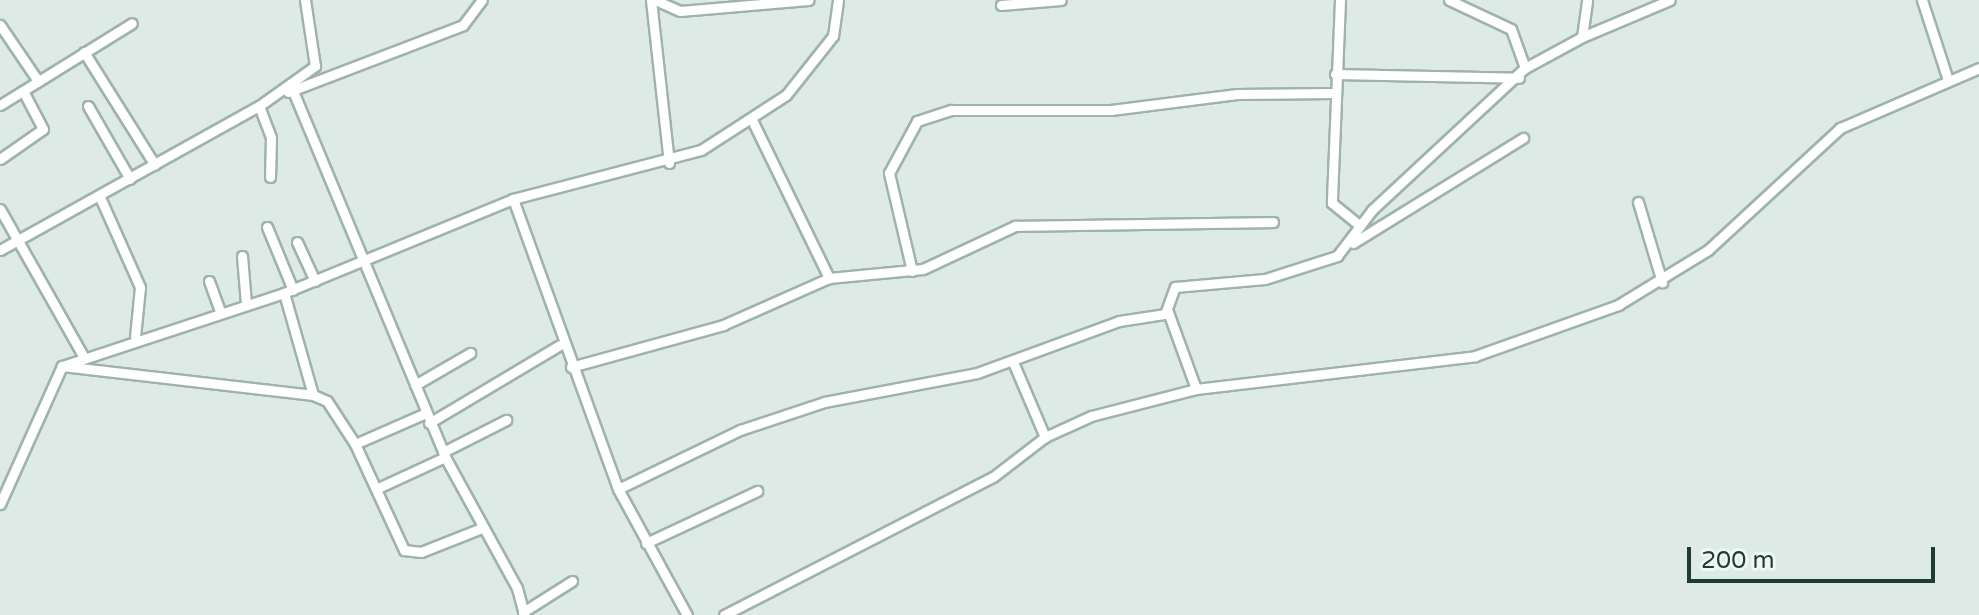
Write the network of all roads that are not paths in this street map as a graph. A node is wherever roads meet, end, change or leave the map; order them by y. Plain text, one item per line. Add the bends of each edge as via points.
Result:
1 (305, 0) edge
2 (482, 0) edge
3 (653, 0) edge
4 (809, 0) edge
5 (838, 0) edge
6 (1061, 0) edge
7 (1340, 0) edge
8 (1449, 0) edge
9 (1587, 0) edge
10 (1670, 0) edge
11 (1922, 0) edge
12 (1001, 5) dead end
13 (132, 23) dead end
14 (0, 25) edge
15 (1582, 37) junction
16 (84, 52) junction
17 (1525, 68) junction
18 (1979, 68) edge
19 (1335, 74) junction
20 (1947, 77) junction
21 (1519, 78) junction
22 (38, 81) junction
23 (23, 91) junction
24 (293, 91) junction
25 (1334, 93) junction
26 (273, 97) junction
27 (0, 105) edge
28 (88, 106) dead end
29 (259, 106) junction
30 (753, 122) junction
31 (1523, 138) dead end
32 (0, 159) edge
33 (669, 163) junction
34 (155, 165) junction
35 (270, 177) dead end
36 (130, 179) junction
37 (99, 195) junction
38 (513, 199) junction
39 (1638, 202) dead end
40 (0, 209) edge
41 (1273, 222) dead end
42 (1360, 226) junction
43 (267, 227) dead end
44 (19, 240) junction
45 (297, 242) dead end
46 (1350, 244) junction
47 (0, 250) edge
48 (242, 256) dead end
49 (362, 261) junction
50 (912, 271) junction
51 (829, 278) junction
52 (209, 281) dead end
53 (315, 281) junction
54 (1662, 282) junction
55 (288, 291) junction
56 (246, 304) junction
57 (220, 311) junction
58 (1168, 312) junction
59 (135, 337) junction
60 (560, 345) junction
61 (470, 353) dead end
62 (82, 354) junction
63 (1013, 362) junction
64 (62, 366) junction
65 (571, 367) junction
66 (415, 385) junction
67 (1196, 389) junction
68 (313, 395) junction
69 (427, 418) junction
70 (506, 420) dead end
71 (1045, 437) junction
72 (355, 444) junction
73 (444, 454) junction
74 (378, 488) junction
75 (618, 489) junction
76 (757, 491) dead end
77 (0, 504) edge
78 (482, 528) junction
79 (646, 543) junction
80 (572, 581) dead end
81 (524, 613) edge
82 (687, 615) edge
83 (724, 615) edge

1 - 26 street via 315,66
2 - 24 street via 463,25
3 - 4 street via 680,11
3 - 33 street
5 - 30 street via 833,36 786,95
6 - 12 street
7 - 19 street
8 - 17 street via 1511,29
9 - 15 street
10 - 15 street
11 - 20 street
13 - 16 street
14 - 22 street
15 - 17 street
16 - 22 street
16 - 34 street
17 - 21 street
18 - 20 street
19 - 21 street
19 - 25 street
20 - 54 street via 1840,128 1708,250
21 - 42 street
22 - 23 street
23 - 27 street
23 - 32 street via 43,129
24 - 26 street
24 - 49 street
25 - 42 street via 1332,203
25 - 50 street via 1237,94 1111,110 951,110 917,121 889,173
26 - 29 street
28 - 36 street
29 - 34 street
29 - 35 street via 271,137
30 - 33 street
30 - 51 street
31 - 46 street
33 - 38 street
34 - 36 street
36 - 37 street
37 - 44 street
37 - 59 street via 140,287
38 - 49 street
38 - 60 street
39 - 54 street
40 - 44 street
41 - 50 street via 1015,226
42 - 46 street
43 - 55 street
44 - 47 street
44 - 62 street
45 - 53 street
46 - 58 street via 1337,256 1265,279 1175,287
48 - 56 street
49 - 53 street
49 - 66 street
50 - 51 street
51 - 65 street via 723,325
52 - 57 street
53 - 55 street
54 - 67 street via 1618,305 1475,356
55 - 56 street
55 - 68 street
56 - 57 street
57 - 59 street
58 - 63 street via 1119,321
58 - 67 street
59 - 62 street
60 - 65 street
60 - 69 street
61 - 66 street
62 - 64 street
63 - 71 street
63 - 75 street via 824,402 740,430
64 - 68 street
64 - 77 street
65 - 75 street
66 - 69 street
67 - 71 street
68 - 72 street via 327,401
69 - 72 street
69 - 73 street
70 - 73 street
71 - 83 street via 993,477
72 - 74 street
73 - 74 street
73 - 78 street
74 - 78 street via 404,550 421,552
75 - 79 street
76 - 79 street
78 - 81 street
79 - 82 street
80 - 81 street

